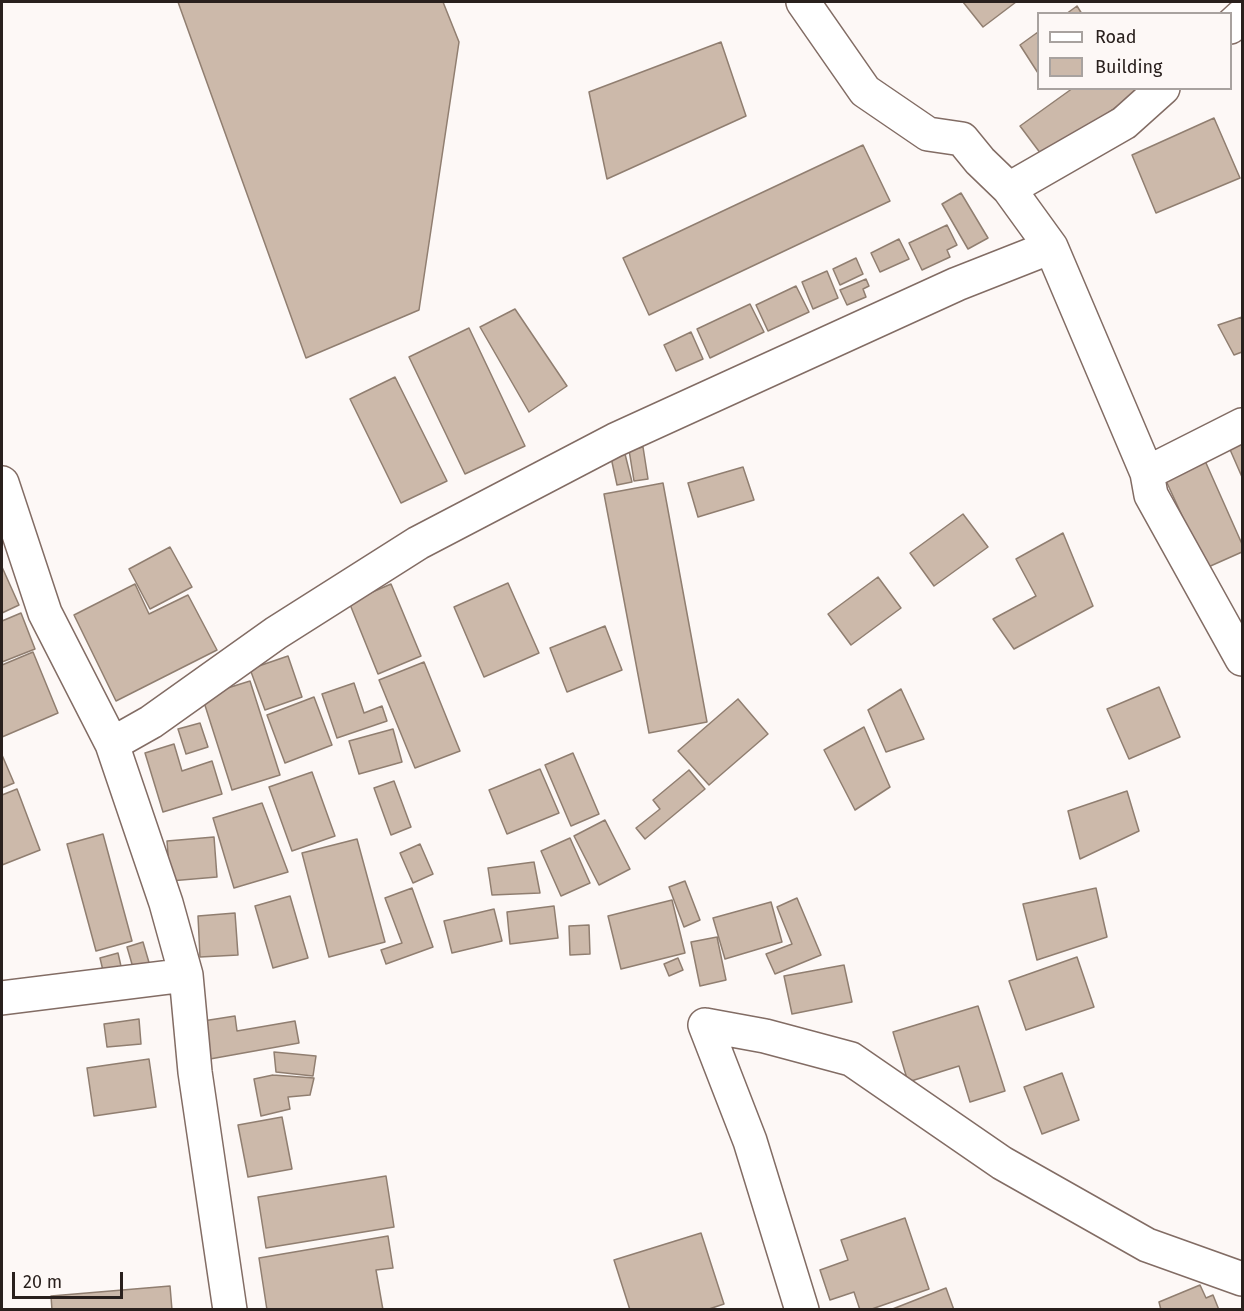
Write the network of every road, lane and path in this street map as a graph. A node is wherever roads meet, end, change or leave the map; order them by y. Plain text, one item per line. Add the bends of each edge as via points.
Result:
1 (810, 4) edge
2 (1161, 90) edge
3 (1009, 189) junction
4 (1051, 247) junction
5 (1242, 425) edge
6 (1147, 473) junction
7 (2, 483) edge
8 (1242, 659) edge
9 (112, 744) junction
10 (186, 975) junction
11 (2, 998) edge
12 (1242, 1279) edge
13 (230, 1310) edge
14 (802, 1310) edge

1 - 3 street via 865,91 928,134 962,139
2 - 3 street via 1125,123
3 - 4 street
4 - 6 street
4 - 9 street via 957,284 615,440 418,543 276,633 151,722
5 - 6 street
6 - 8 street via 1151,495
7 - 9 street via 45,613
9 - 10 street
10 - 11 street
10 - 13 street via 195,1072
12 - 14 street via 1147,1245 1002,1163 851,1059 705,1025 750,1141

